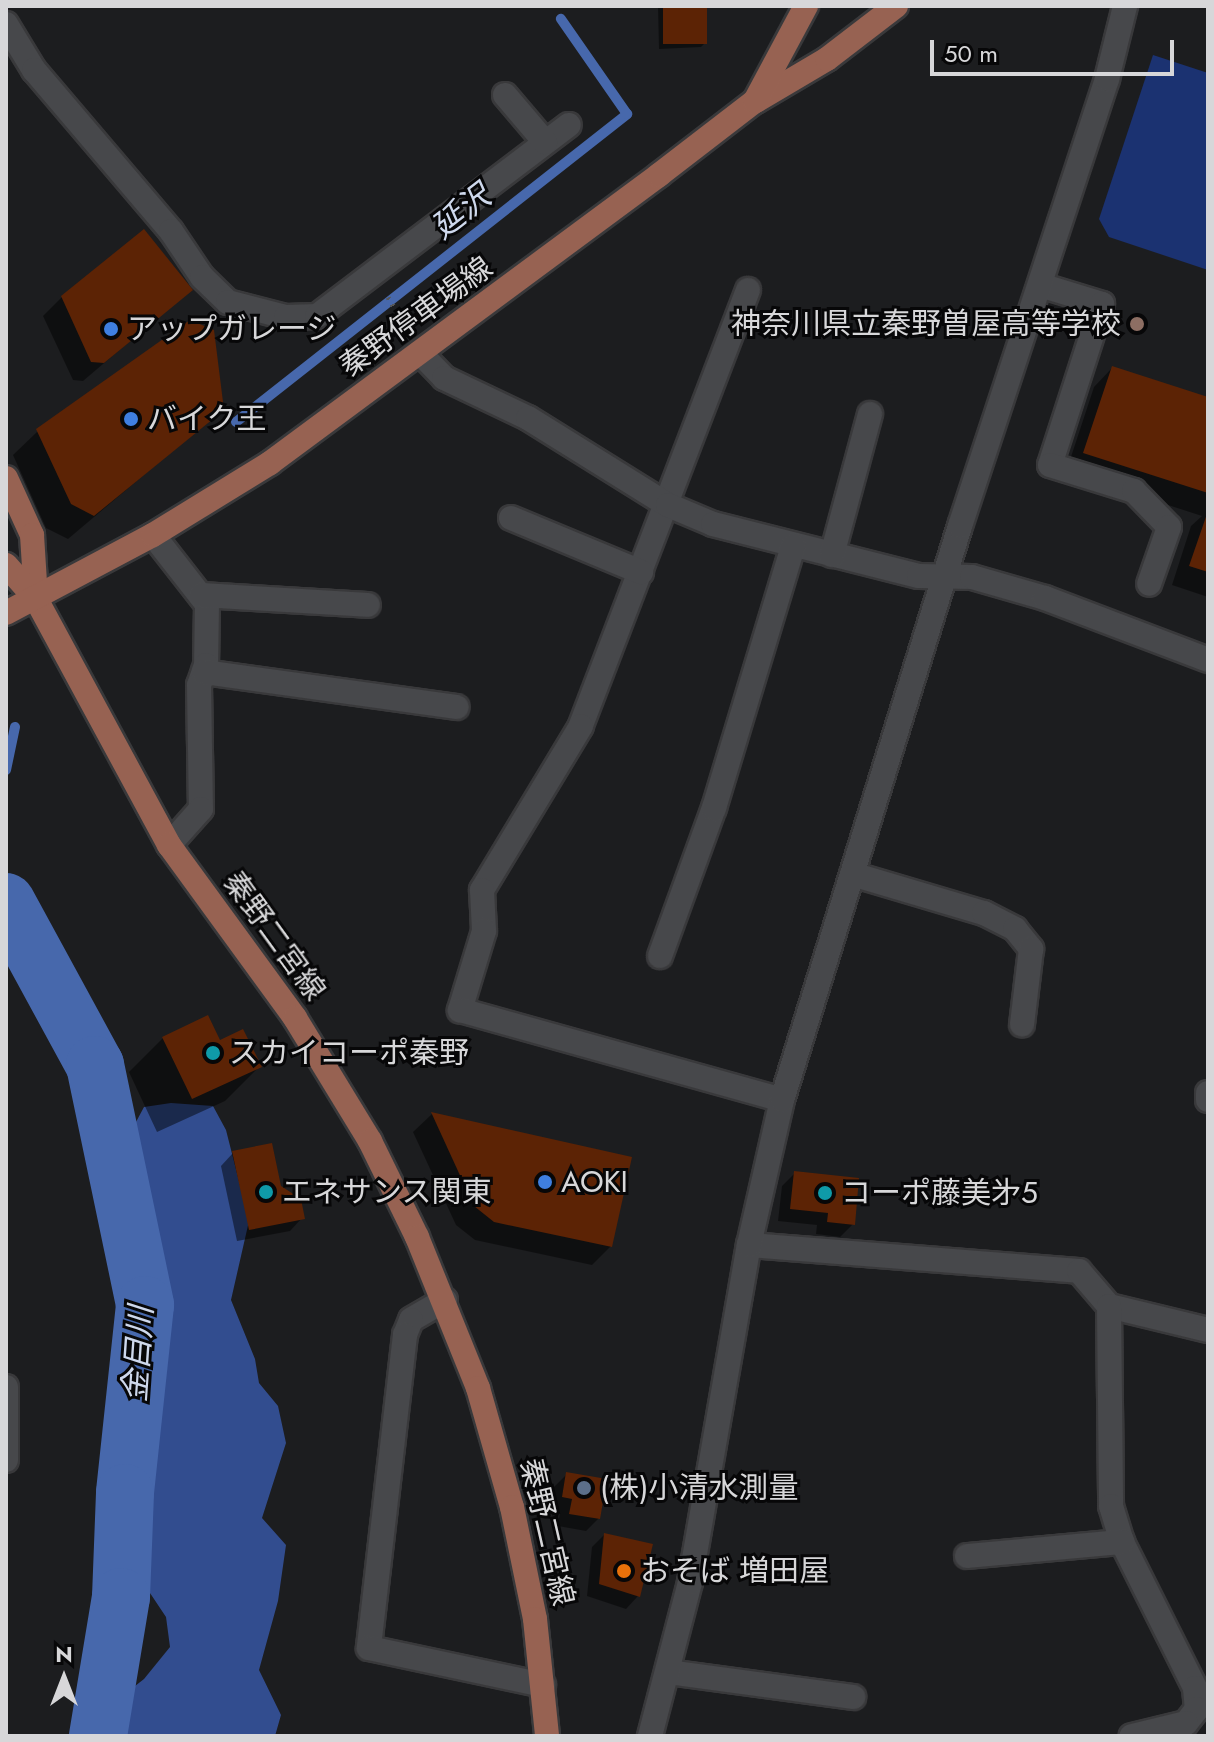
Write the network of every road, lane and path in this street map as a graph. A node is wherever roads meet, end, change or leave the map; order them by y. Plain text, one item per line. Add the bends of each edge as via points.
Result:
1 (806, 6) edge
2 (896, 6) edge
3 (1125, 6) edge
4 (6, 24) edge
5 (505, 95) dead end
6 (755, 101) junction
7 (569, 125) dead end
8 (545, 142) junction
9 (1040, 285) junction
10 (383, 289) dead end
11 (748, 290) dead end
12 (406, 327) dead end
13 (422, 355) junction
14 (870, 414) dead end
15 (6, 478) edge
16 (668, 505) junction
17 (511, 518) dead end
18 (153, 535) junction
19 (793, 546) junction
20 (832, 555) junction
21 (6, 565) edge
22 (641, 572) junction
23 (944, 577) junction
24 (1149, 584) dead end
25 (201, 595) junction
26 (36, 599) junction
27 (368, 605) dead end
28 (6, 613) edge
29 (1208, 660) edge
30 (204, 672) junction
31 (457, 707) dead end
32 (169, 845) junction
33 (852, 874) junction
34 (660, 956) dead end
35 (1022, 1024) dead end
36 (1208, 1093) edge
37 (782, 1100) junction
38 (1208, 1100) edge
39 (749, 1245) junction
40 (445, 1300) junction
41 (1109, 1306) junction
42 (1208, 1330) edge
43 (6, 1387) edge
44 (6, 1460) edge
45 (1122, 1542) junction
46 (967, 1556) dead end
47 (668, 1672) junction
48 (543, 1685) junction
49 (853, 1697) dead end
50 (547, 1736) edge
51 (650, 1736) edge
52 (1132, 1736) edge

1 - 6 main road, 秦野停車場線
2 - 6 main road via 827,59
3 - 9 street
4 - 8 street via 34,70 171,231 202,277 228,302 286,317 317,316
5 - 8 street
6 - 13 main road, 秦野停車場線
7 - 8 street
9 - 23 street
9 - 24 street via 1102,304 1050,465 1134,491 1169,527
10 - 12 path
11 - 16 street via 668,492
13 - 16 street via 444,378 528,418
13 - 18 main road, 秦野停車場線 via 270,463
14 - 20 street
15 - 26 main road via 32,535
16 - 19 street via 713,524
16 - 22 street
17 - 22 street
18 - 25 street
18 - 26 main road, 秦野停車場線
19 - 20 street
19 - 34 street via 714,808
20 - 23 street
21 - 26 main road
22 - 37 street via 581,726 482,890 484,931 460,1010
23 - 29 street via 972,577 1045,598
23 - 33 street
25 - 27 street
25 - 30 street via 207,604
26 - 28 main road, 秦野停車場線
26 - 32 main road, 秦野二宮線
30 - 31 street
30 - 32 street via 199,685 201,809
32 - 40 main road, 秦野二宮線 via 295,1018 337,1086 370,1141
33 - 35 street via 984,913 1015,929 1031,949
33 - 37 street
36 - 38 street
37 - 39 street
39 - 41 street via 1079,1271
39 - 47 street via 690,1582
40 - 48 main road, 秦野二宮線 via 478,1388 512,1507
40 - 48 street via 411,1320 405,1335 369,1648
41 - 42 street
41 - 45 street via 1111,1506
43 - 44 street
45 - 46 street
45 - 52 street via 1195,1688 1197,1709 1186,1723
47 - 49 street
47 - 51 street
48 - 50 main road, 秦野二宮線

